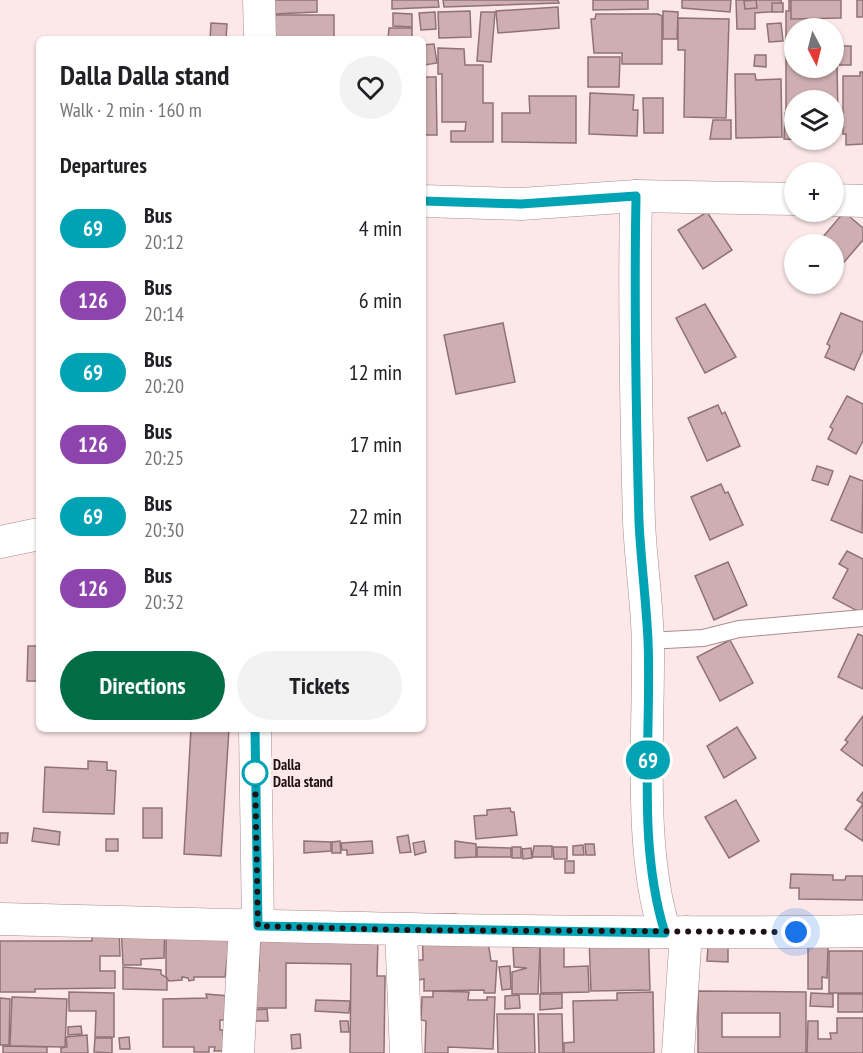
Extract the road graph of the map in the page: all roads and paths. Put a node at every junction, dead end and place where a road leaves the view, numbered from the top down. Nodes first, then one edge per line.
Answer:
1 (259, 0) edge
2 (260, 36) edge
3 (636, 196) junction
4 (784, 199) edge
5 (844, 200) edge
6 (426, 201) edge
7 (863, 201) edge
8 (36, 535) edge
9 (0, 542) edge
10 (863, 618) edge
11 (648, 641) junction
12 (255, 732) edge
13 (0, 920) edge
14 (251, 926) junction
15 (401, 930) junction
16 (863, 931) edge
17 (675, 932) junction
18 (238, 1053) edge
19 (405, 1053) edge
20 (678, 1053) edge

1 - 2 street
3 - 4 street
3 - 6 street
3 - 11 street
5 - 7 street
8 - 9 street
10 - 11 lane
11 - 17 street
12 - 14 street
13 - 14 street
14 - 15 street
14 - 18 street
15 - 17 street
15 - 19 street
16 - 17 street
17 - 20 street

